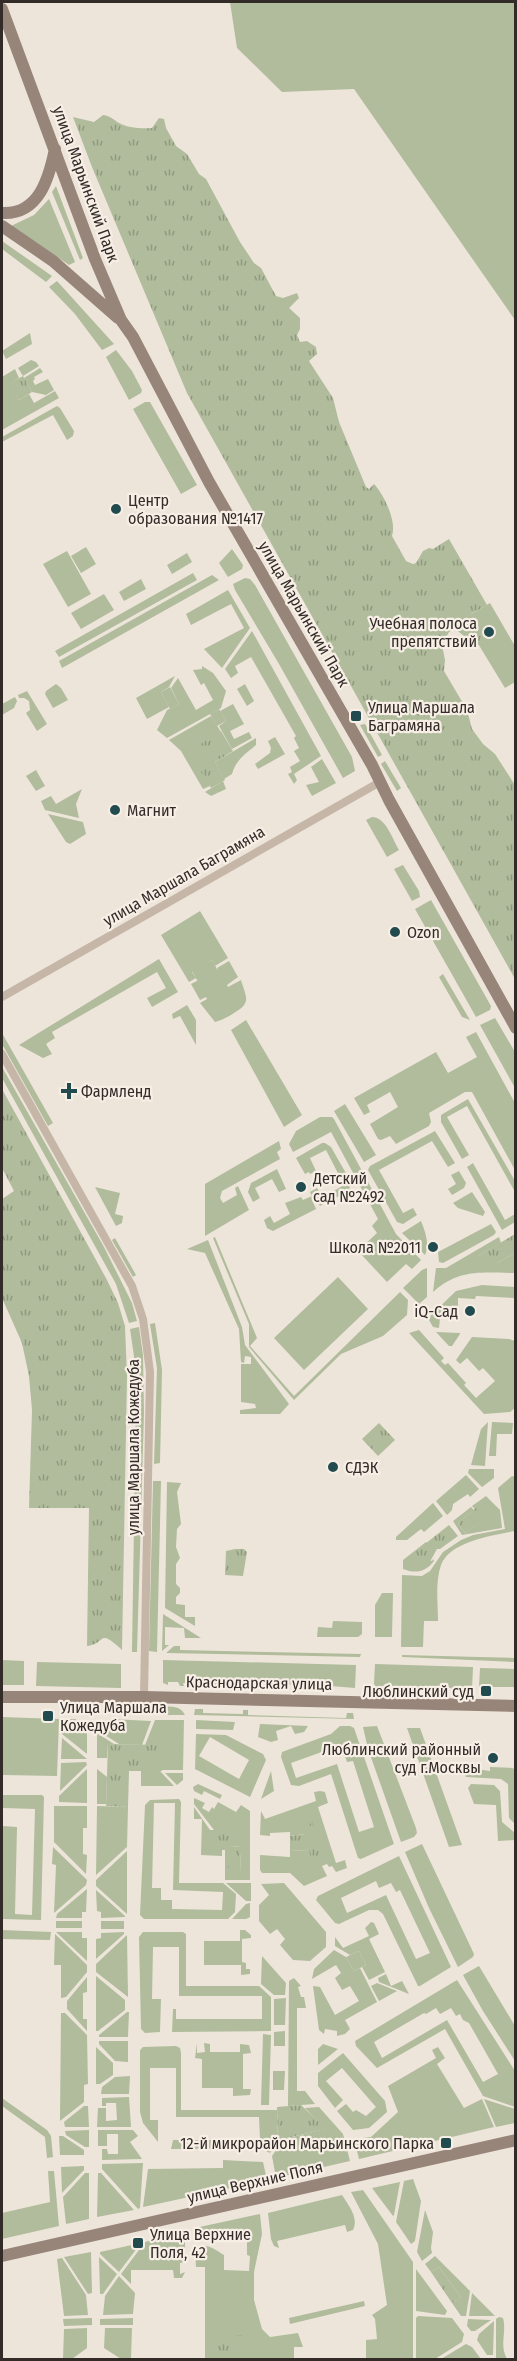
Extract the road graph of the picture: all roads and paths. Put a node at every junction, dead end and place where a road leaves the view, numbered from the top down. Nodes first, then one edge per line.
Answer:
1 (2, 9) edge
2 (55, 148) junction
3 (2, 213) edge
4 (2, 226) edge
5 (121, 320) junction
6 (380, 782) junction
7 (2, 997) edge
8 (516, 1028) edge
9 (2, 1054) edge
10 (2, 1697) edge
11 (144, 1697) junction
12 (516, 1706) edge
13 (516, 2140) edge
14 (2, 2256) edge

1 - 2 street, улица Марьинский Парк
2 - 3 street
2 - 5 street, улица Марьинский Парк
4 - 5 street
5 - 6 street, улица Марьинский Парк
6 - 7 street, улица Маршала Баграмяна
6 - 8 street, улица Марьинский Парк
9 - 11 street, улица Маршала Кожедуба
10 - 11 street, Краснодарская улица
11 - 12 street, Краснодарская улица
13 - 14 street, улица Верхние Поля

